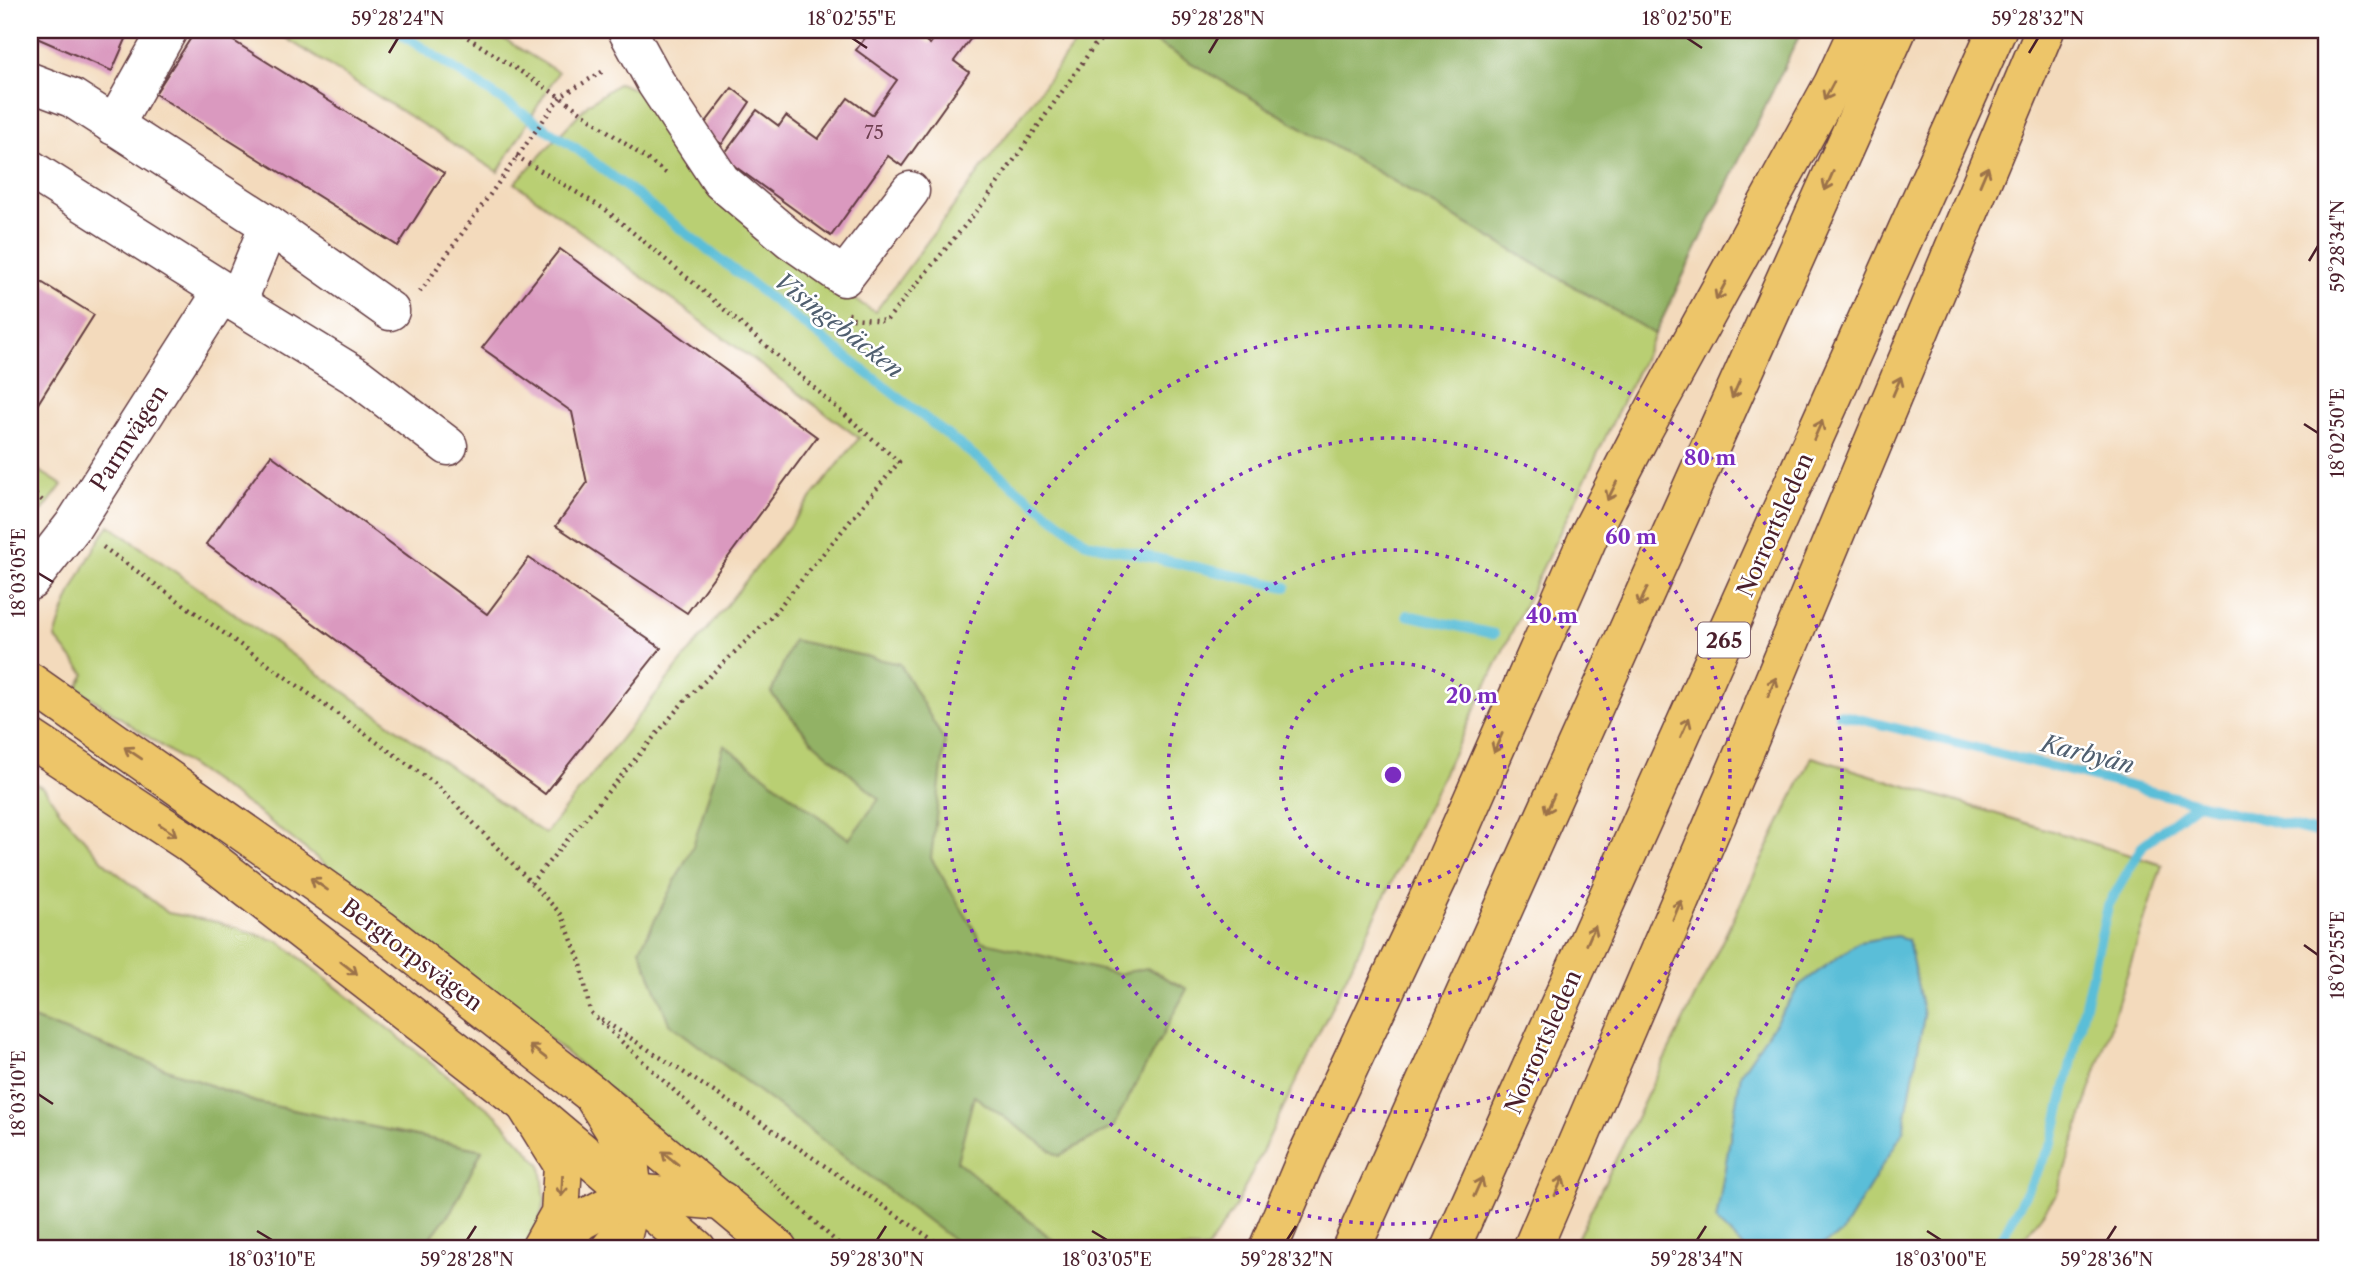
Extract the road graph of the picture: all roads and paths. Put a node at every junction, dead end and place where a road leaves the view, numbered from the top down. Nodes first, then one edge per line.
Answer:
1 (168, 30) edge
2 (456, 30) edge
3 (627, 30) edge
4 (1858, 30) edge
5 (1897, 30) edge
6 (1997, 30) edge
7 (2045, 30) edge
8 (30, 82) edge
9 (656, 83) junction
10 (560, 97) junction
11 (114, 125) junction
12 (516, 156) junction
13 (30, 169) edge
14 (910, 191) dead end
15 (269, 225) junction
16 (230, 297) junction
17 (402, 306) joint
18 (448, 446) dead end
19 (30, 490) edge
20 (73, 526) junction
21 (30, 581) edge
22 (30, 682) edge
23 (30, 738) edge
24 (531, 883) junction
25 (590, 1012) junction
26 (592, 1094) junction
27 (525, 1104) junction
28 (633, 1193) junction
29 (722, 1201) junction
30 (540, 1249) edge
31 (554, 1249) edge
32 (610, 1249) edge
33 (697, 1249) edge
34 (778, 1249) edge
35 (844, 1249) edge
36 (946, 1249) edge
37 (1268, 1249) edge
38 (1351, 1249) edge
39 (1450, 1249) edge
40 (1532, 1249) edge

1 - 11 street
2 - 10 path
3 - 9 street
4 -> 37 main road
5 -> 38 main road
39 -> 6 main road, Norrortsleden / 265
40 -> 7 main road
8 - 11 street
9 - 10 path
9 - 14 street
10 - 12 path
11 - 15 street
12 - 17 path
12 - 24 path
13 - 16 street
15 - 16 street, Parmvägen
15 - 17 street
16 - 18 street
16 - 20 street, Parmvägen
19 - 20 path
20 - 21 street, Parmvägen
20 - 24 path
26 -> 22 main road, Bergtorpsvägen
23 -> 27 main road, Bergtorpsvägen
24 - 25 path
25 - 35 path
25 - 36 path
26 - 28 main road
29 -> 26 main road, Bergtorpsvägen
27 - 28 main road, Bergtorpsvägen
27 -> 30 main road
28 - 29 main road
28 - 31 main road
28 - 32 main road
28 - 33 main road, Bergtorpsvägen
29 - 34 main road, Bergtorpsvägen

